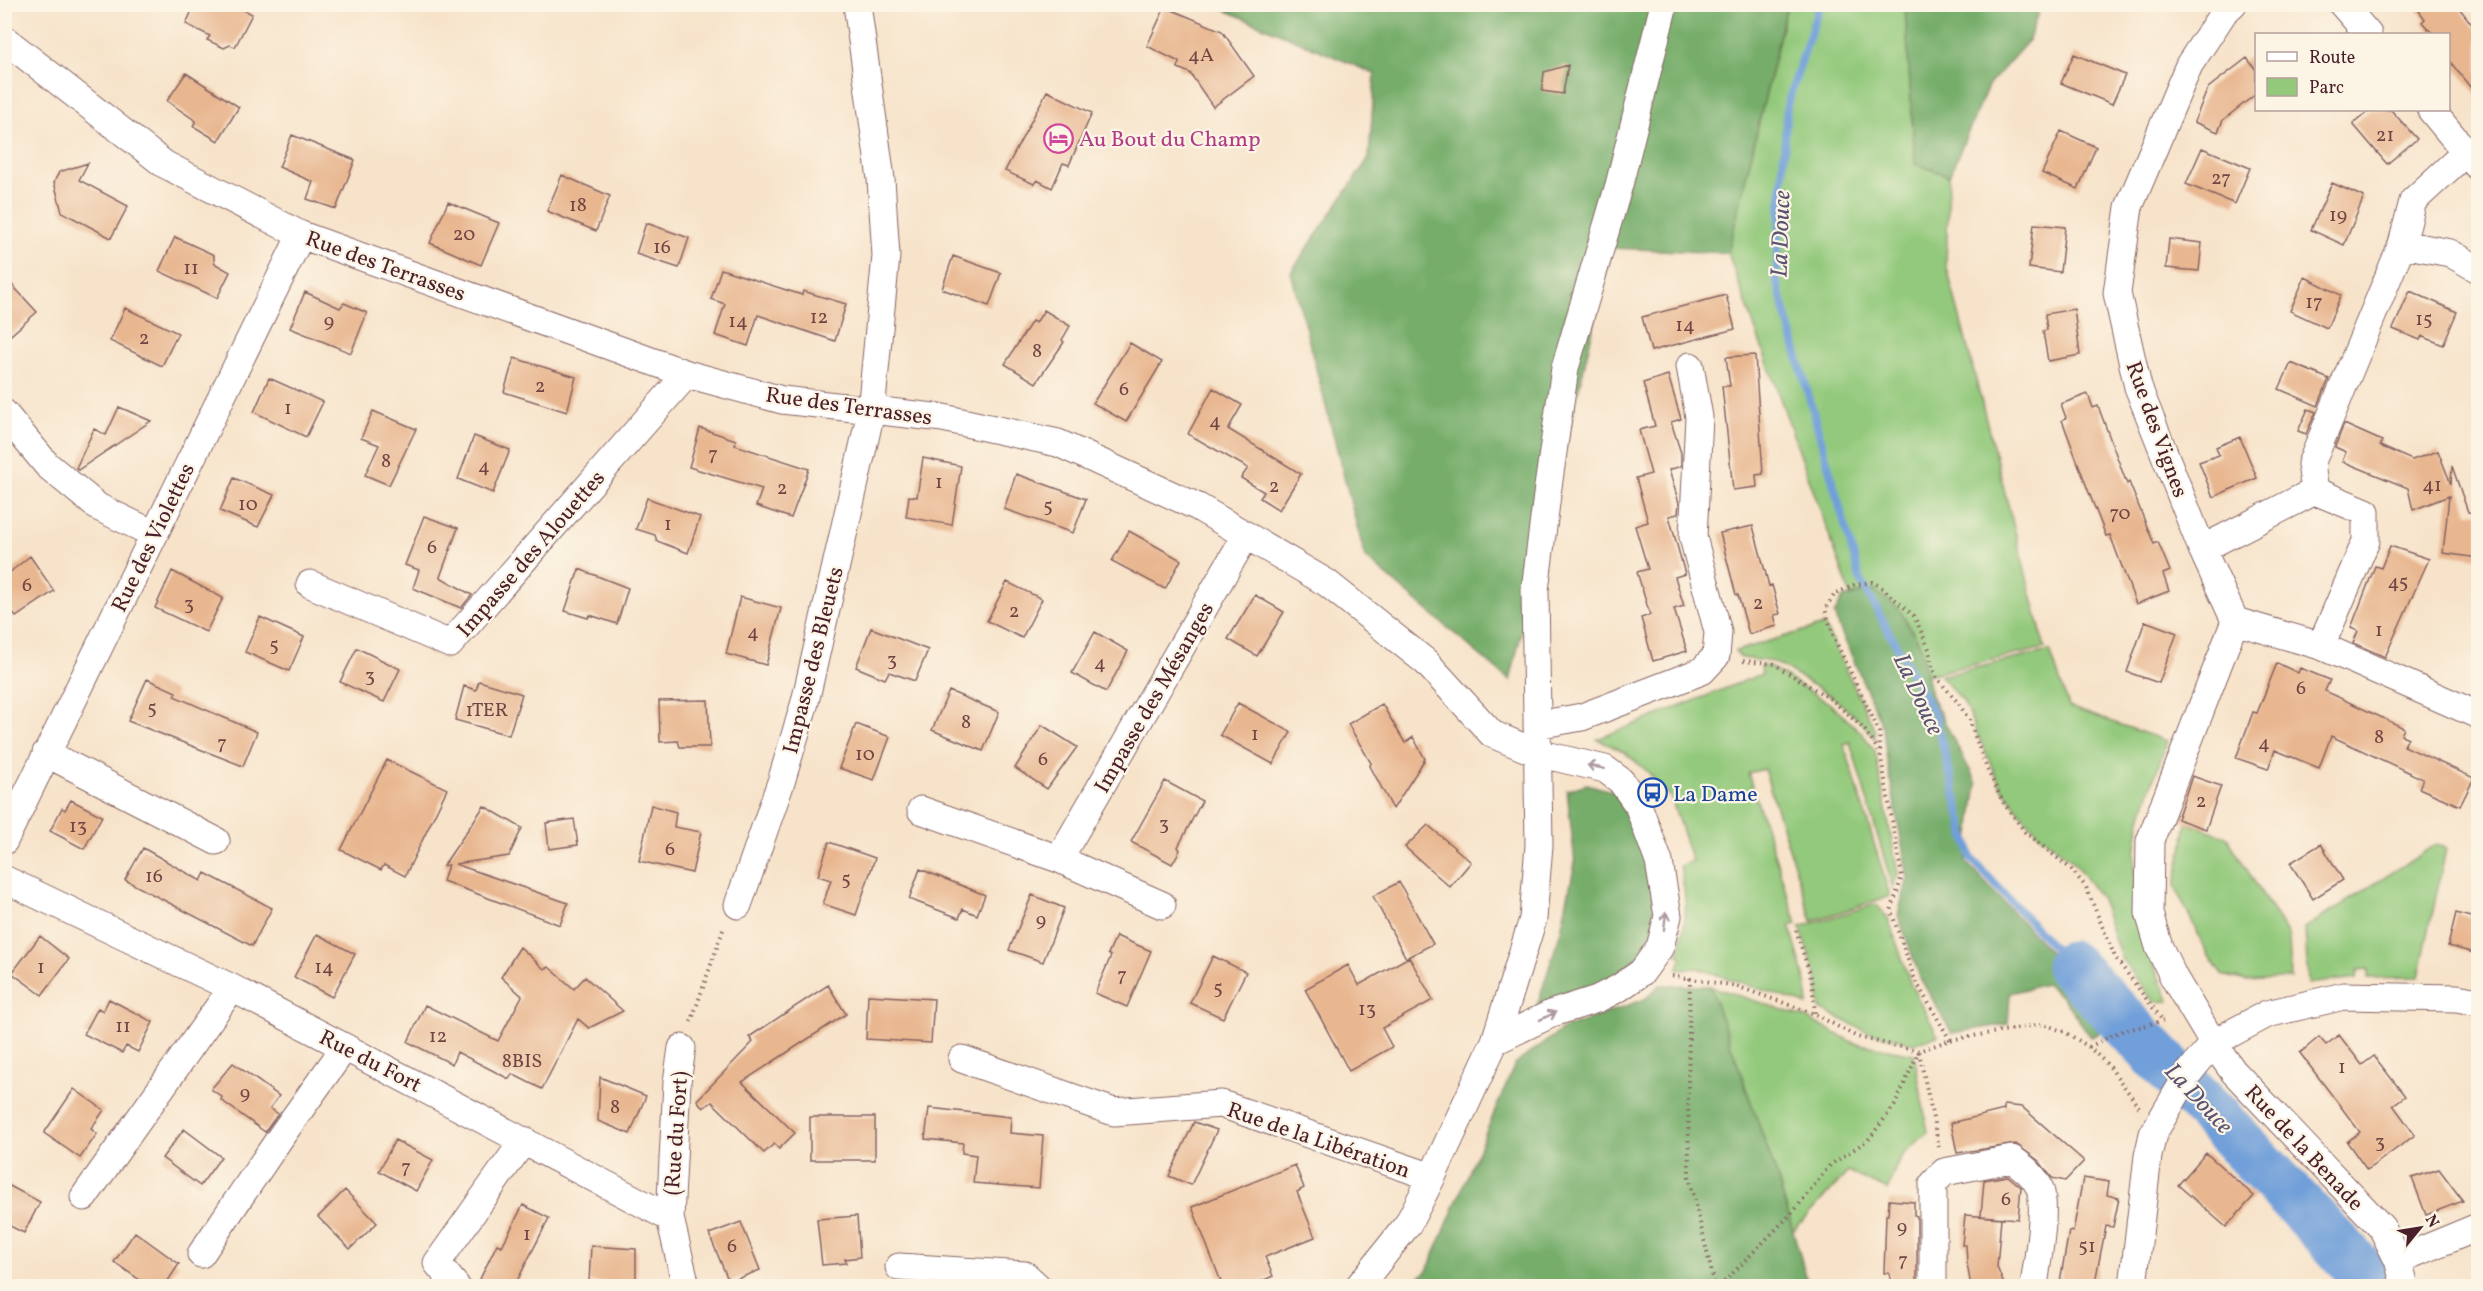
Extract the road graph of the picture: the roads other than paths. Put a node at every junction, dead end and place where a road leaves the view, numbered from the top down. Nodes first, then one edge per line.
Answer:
1 (856, 4) edge
2 (1664, 4) edge
3 (2233, 4) edge
4 (2342, 4) edge
5 (2367, 33) edge
6 (4, 39) edge
7 (2432, 111) edge
8 (2472, 160) edge
9 (301, 235) junction
10 (2402, 244) junction
11 (2478, 269) edge
12 (1690, 366) dead end
13 (687, 374) junction
14 (871, 411) junction
15 (4, 413) edge
16 (2314, 491) junction
17 (154, 534) junction
18 (1246, 535) junction
19 (2202, 549) junction
20 (310, 584) dead end
21 (2235, 621) junction
22 (2321, 646) junction
23 (2478, 714) edge
24 (1537, 725) junction
25 (46, 753) junction
26 (1537, 753) junction
27 (921, 810) dead end
28 (4, 841) edge
29 (216, 841) dead end
30 (1059, 859) junction
31 (4, 879) edge
32 (738, 905) road end
33 (1162, 905) dead end
34 (232, 988) junction
35 (2478, 1002) edge
36 (1495, 1041) junction
37 (2213, 1043) junction
38 (345, 1047) junction
39 (682, 1048) road end
40 (962, 1059) dead end
41 (524, 1140) junction
42 (1432, 1178) junction
43 (84, 1197) dead end
44 (670, 1218) junction
45 (2478, 1227) edge
46 (201, 1254) dead end
47 (2398, 1260) junction
48 (899, 1267) dead end
49 (456, 1287) edge
50 (686, 1287) edge
51 (1037, 1287) edge
52 (1359, 1287) edge
53 (1934, 1287) edge
54 (2034, 1287) edge
55 (2133, 1287) edge
56 (2405, 1287) edge

1 - 14 street, Impasse des Bleuets
2 - 24 street, Rue de la Libération
3 - 19 street, Rue des Vignes
4 - 5 street
6 - 9 street, Rue des Terrasses
7 - 8 street
8 - 10 street
9 - 13 street, Rue des Terrasses
9 - 17 street, Rue des Violettes
10 - 11 street
10 - 16 street
12 - 24 street
13 - 14 street, Rue des Terrasses
13 - 20 street, Impasse des Alouettes
14 - 18 street, Rue des Terrasses
14 - 32 street, Impasse des Bleuets
15 - 17 street
16 - 19 street
16 - 22 street
17 - 25 street, Rue des Violettes
18 - 26 street, Rue des Terrasses
18 - 30 street, Impasse des Mésanges
19 - 21 street, Rue des Vignes
21 - 22 street
21 - 37 street
22 - 23 street
24 - 26 street, Rue de la Libération
25 - 28 street, Rue des Violettes
25 - 29 street
26 - 36 street, Rue de la Libération
36 -> 26 street, Rue des Terrasses
27 - 30 street
30 - 33 street
31 - 34 street, Rue du Fort
34 - 38 street, Rue du Fort
34 - 43 street
35 - 37 street
36 - 42 street, Rue de la Libération
37 - 47 street, Rue de la Benade
37 - 55 street
38 - 41 street, Rue du Fort
38 - 46 street
39 - 44 street, (Rue du Fort)
40 - 42 street, Rue de la Libération
41 - 44 street, Rue du Fort
41 - 49 street
42 - 52 street, Rue de la Libération
44 - 50 street
45 - 47 street
47 - 56 street, Rue de la Benade
48 - 51 street
53 - 54 street

